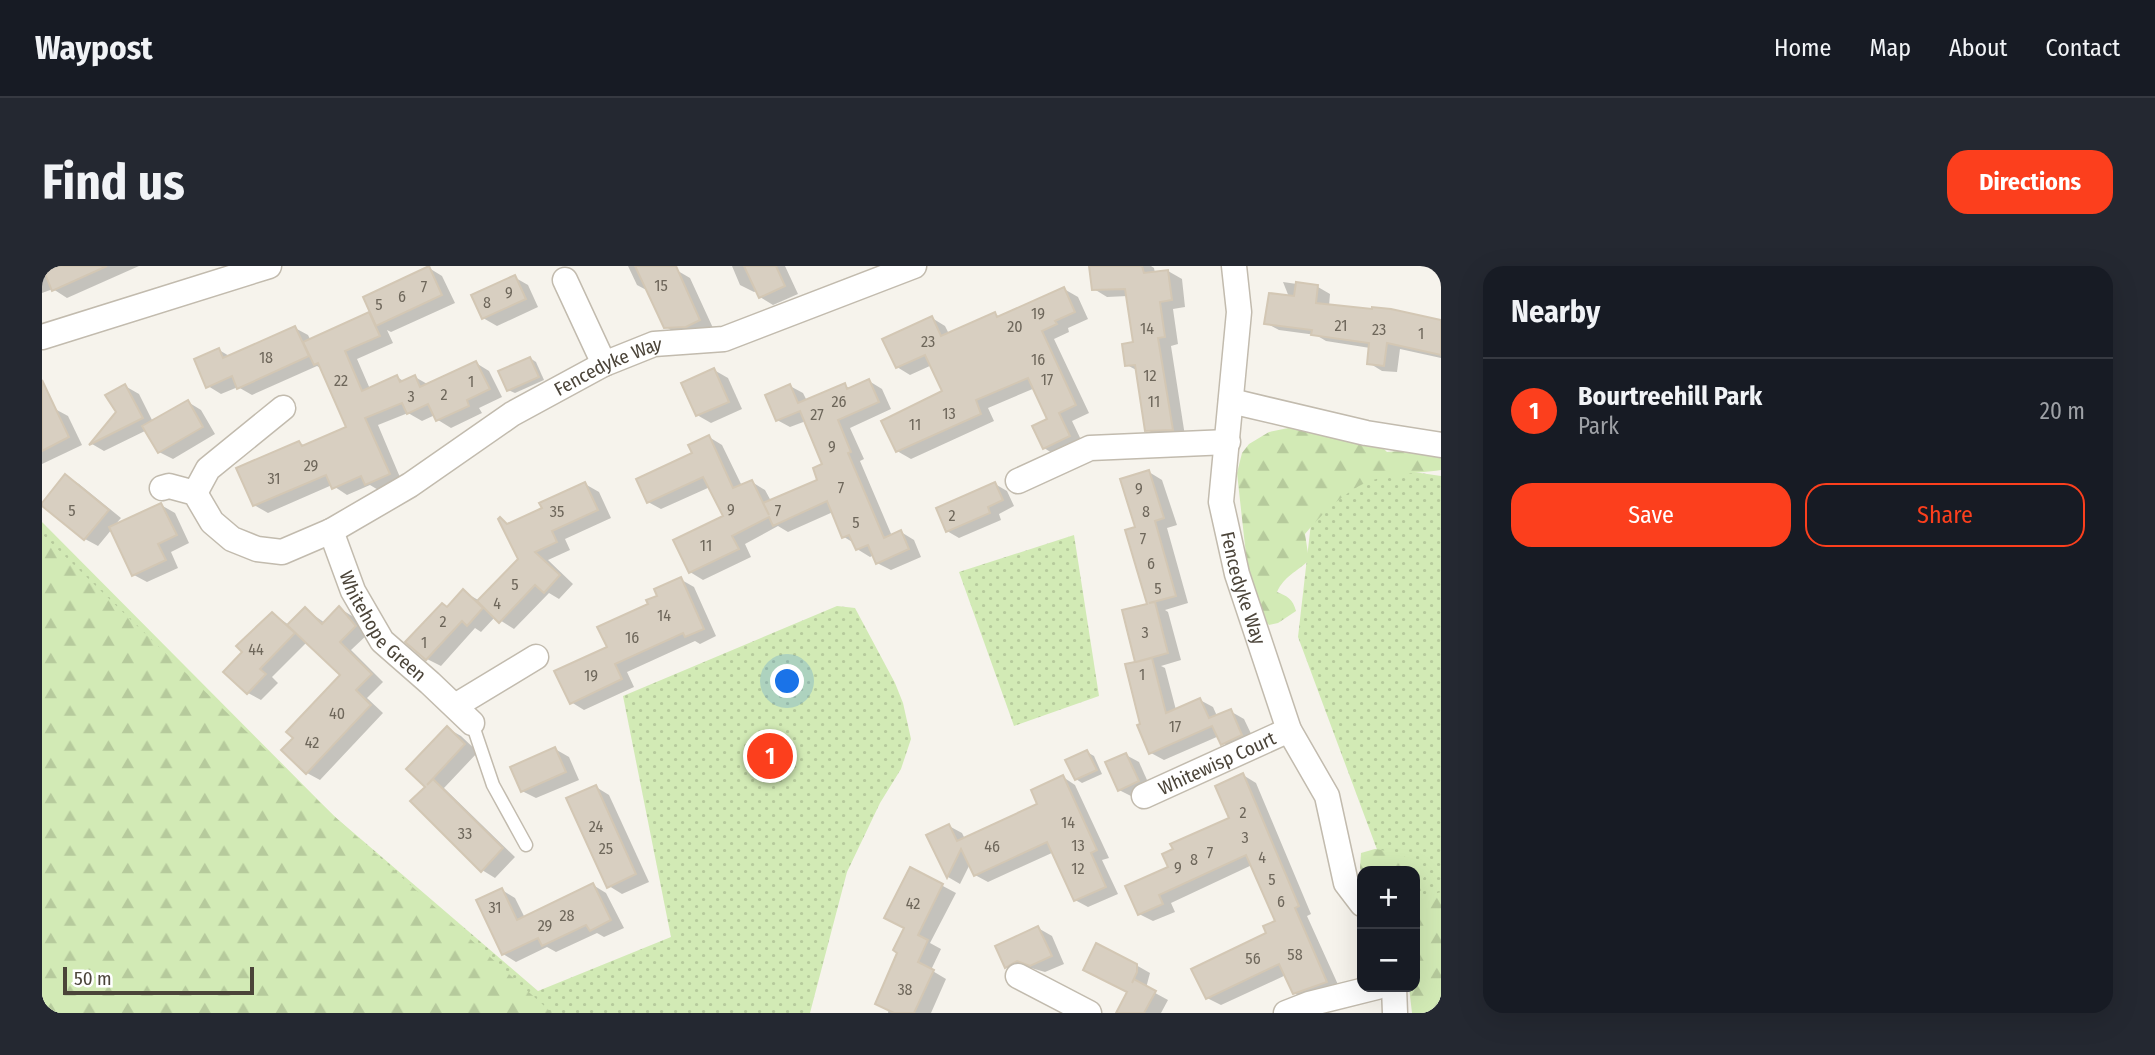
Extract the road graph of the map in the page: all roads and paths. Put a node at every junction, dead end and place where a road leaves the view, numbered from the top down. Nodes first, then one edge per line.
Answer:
1 (269, 266) edge
2 (914, 266) edge
3 (1234, 266) edge
4 (565, 281) dead end
5 (42, 337) edge
6 (604, 364) junction
7 (1231, 401) junction
8 (283, 408) dead end
9 (1228, 442) junction
10 (1441, 445) edge
11 (1018, 481) dead end
12 (162, 488) dead end
13 (195, 493) junction
14 (331, 531) junction
15 (536, 657) dead end
16 (463, 714) junction
17 (1289, 730) junction
18 (1144, 796) dead end
19 (526, 845) dead end
20 (1357, 897) edge
21 (1018, 976) dead end
22 (1357, 992) edge
23 (1394, 992) edge
24 (1089, 1013) edge
25 (1286, 1013) edge
26 (1395, 1013) edge

1 - 5 street
2 - 6 street, Fencedyke Way
3 - 7 street, Fencedyke Way
4 - 6 street
6 - 14 street, Fencedyke Way
7 - 9 street, Fencedyke Way
7 - 10 street
8 - 13 street
9 - 11 street
9 - 17 street, Fencedyke Way
12 - 13 street
13 - 14 street, Fencedyke Way
14 - 16 street, Whitehope Green
15 - 16 street
16 - 19 lane
17 - 18 street, Whitewisp Court
17 - 20 street, Fencedyke Way
21 - 24 street
22 - 25 street
23 - 26 street

